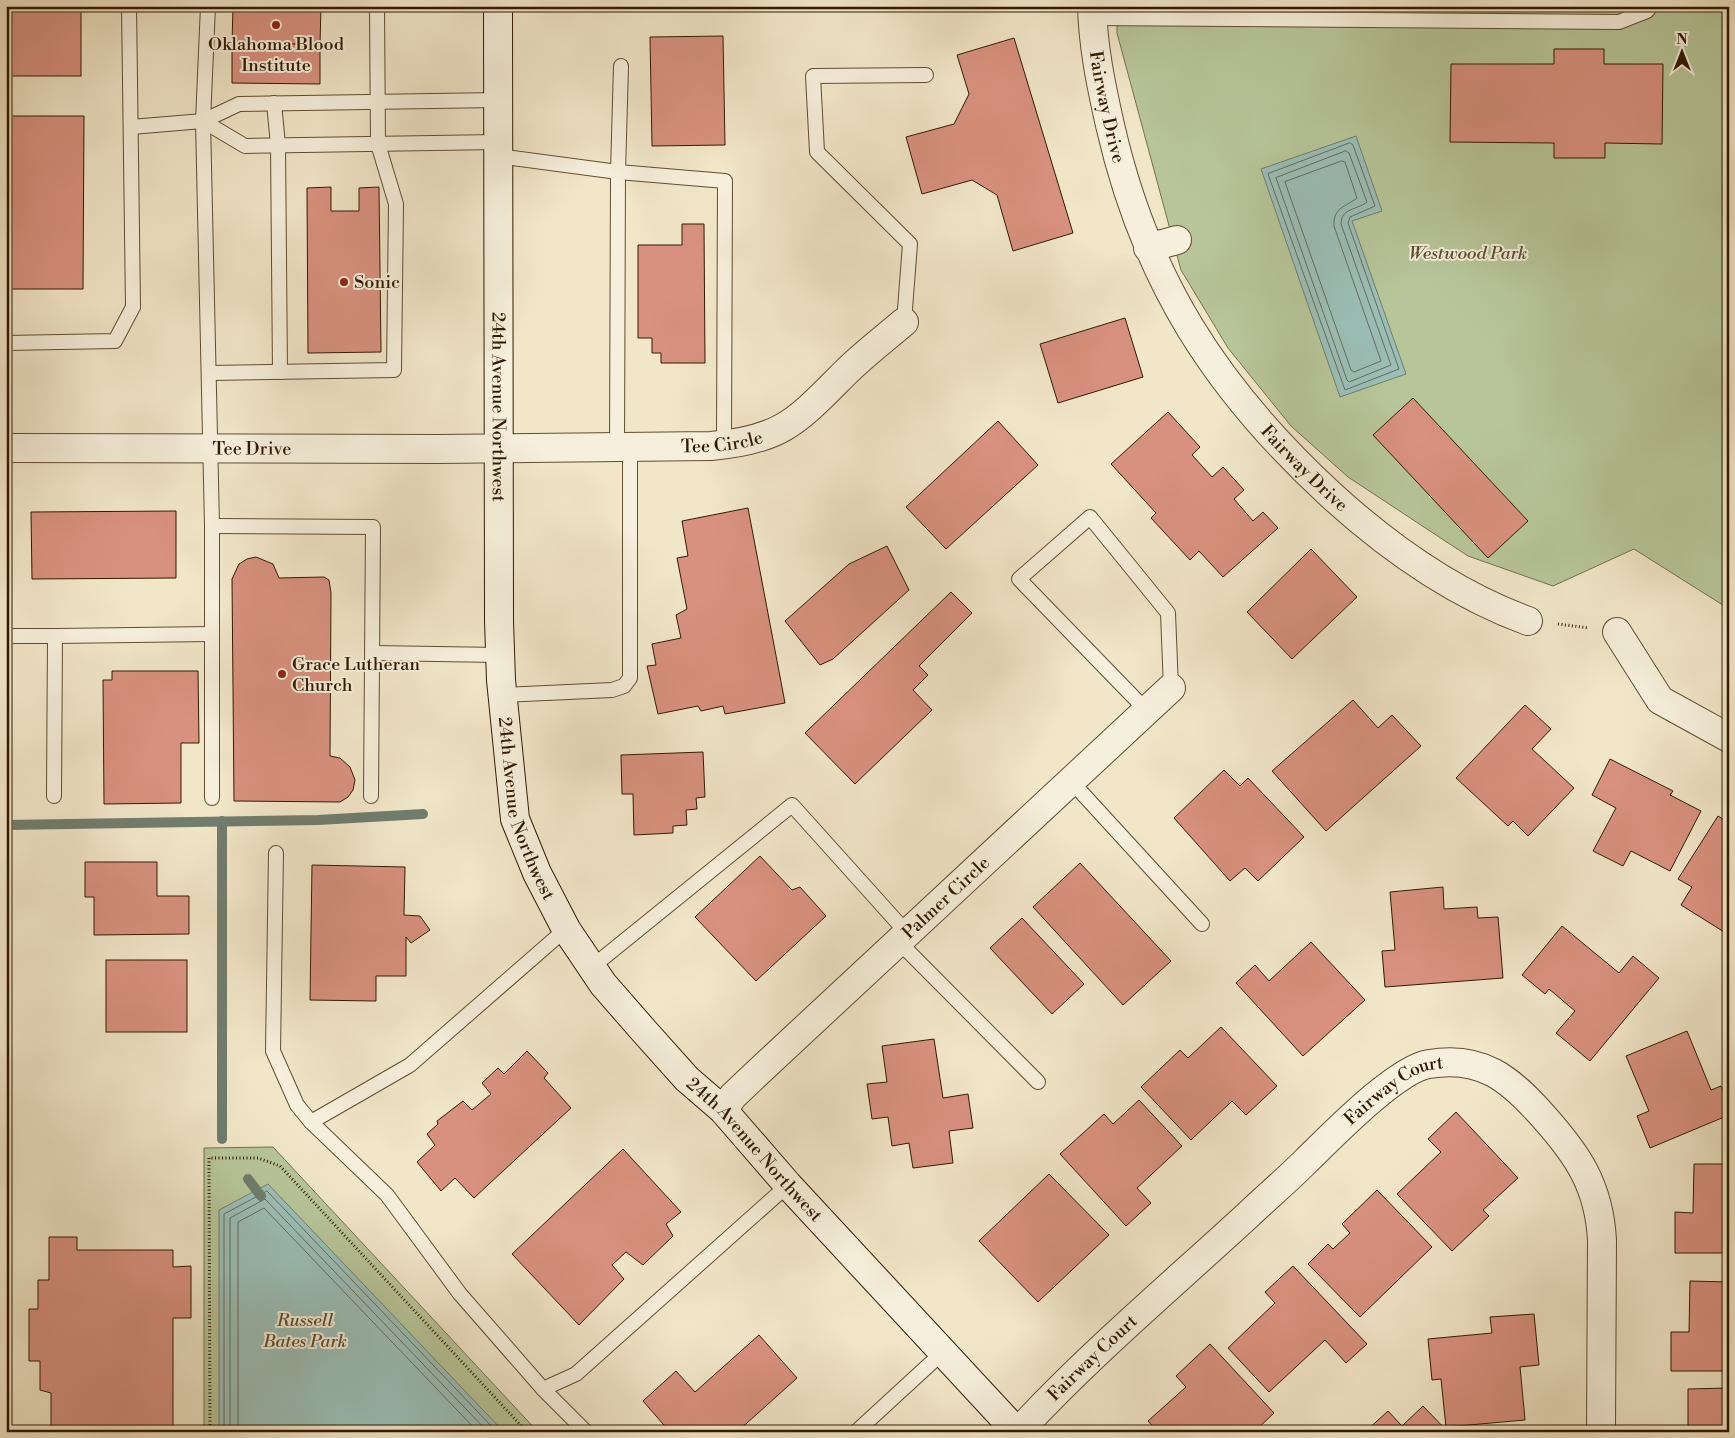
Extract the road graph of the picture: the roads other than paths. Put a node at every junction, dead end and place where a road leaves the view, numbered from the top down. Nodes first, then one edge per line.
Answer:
1 (130, 6) edge
2 (208, 6) edge
3 (377, 6) edge
4 (498, 6) edge
5 (1651, 6) edge
6 (1092, 12) edge
7 (621, 66) dead end
8 (926, 75) dead end
9 (498, 100) junction
10 (376, 101) junction
11 (274, 103) junction
12 (203, 120) junction
13 (131, 127) junction
14 (378, 144) junction
15 (278, 145) junction
16 (498, 149) junction
17 (618, 172) junction
18 (1177, 240) dead end
19 (1148, 248) junction
20 (904, 322) joint
21 (6, 343) edge
22 (280, 372) junction
23 (209, 373) junction
24 (724, 445) junction
25 (624, 447) junction
26 (6, 448) edge
27 (211, 448) junction
28 (498, 448) junction
29 (212, 526) junction
30 (1528, 621) road end
31 (1617, 632) road end
32 (212, 634) junction
33 (6, 636) edge
34 (55, 636) junction
35 (373, 653) junction
36 (500, 655) junction
37 (1171, 688) joint
38 (502, 695) junction
39 (1147, 711) junction
40 (1729, 738) edge
41 (1071, 781) junction
42 (54, 796) dead end
43 (371, 796) dead end
44 (212, 798) dead end
45 (276, 853) dead end
46 (1202, 924) dead end
47 (566, 929) junction
48 (903, 937) junction
49 (592, 967) junction
50 (1038, 1082) dead end
51 (723, 1110) junction
52 (311, 1122) junction
53 (788, 1185) junction
54 (943, 1352) junction
55 (543, 1389) junction
56 (586, 1432) edge
57 (856, 1432) edge
58 (1018, 1432) edge
59 (1601, 1432) edge

1 - 13 lane
2 - 12 lane
3 - 10 lane
4 - 9 street, 24th Avenue Northwest
5 - 6 lane
6 - 19 street, Fairway Drive
7 - 17 lane
8 - 20 lane
9 - 10 lane
9 - 16 street, 24th Avenue Northwest
10 - 11 lane
10 - 14 lane
11 - 12 lane
11 - 15 lane
12 - 13 lane
12 - 15 lane
12 - 23 lane
13 - 21 lane
14 - 15 lane
14 - 16 lane
14 - 22 lane
15 - 22 lane
16 - 17 lane
16 - 28 street, 24th Avenue Northwest
17 - 24 lane
17 - 25 lane
18 - 19 street
19 - 30 street, Fairway Drive
20 - 24 street, Tee Circle
22 - 23 lane
23 - 27 lane
24 - 25 street, Tee Circle
25 - 28 street, Tee Circle
25 - 38 lane
26 - 27 street, Tee Drive
27 - 28 street, Tee Drive
27 - 29 lane
28 - 36 street, 24th Avenue Northwest
29 - 32 lane
29 - 35 lane
31 - 40 street
32 - 34 lane
32 - 44 lane
33 - 34 lane
34 - 42 lane
35 - 36 lane
35 - 43 lane
36 - 38 street, 24th Avenue Northwest
37 - 39 street, Palmer Circle
37 - 39 lane
38 - 47 street, 24th Avenue Northwest
39 - 41 street, Palmer Circle
41 - 46 lane
41 - 48 street, Palmer Circle
45 - 52 lane
47 - 49 street, 24th Avenue Northwest
47 - 52 lane
48 - 49 lane
48 - 50 lane
48 - 51 street, Palmer Circle
49 - 51 street, 24th Avenue Northwest
51 - 53 street, 24th Avenue Northwest
52 - 55 lane
53 - 54 street, 24th Avenue Northwest
53 - 55 lane
54 - 57 lane
54 - 58 street, 24th Avenue Northwest
55 - 56 lane
58 - 59 street, Fairway Court

